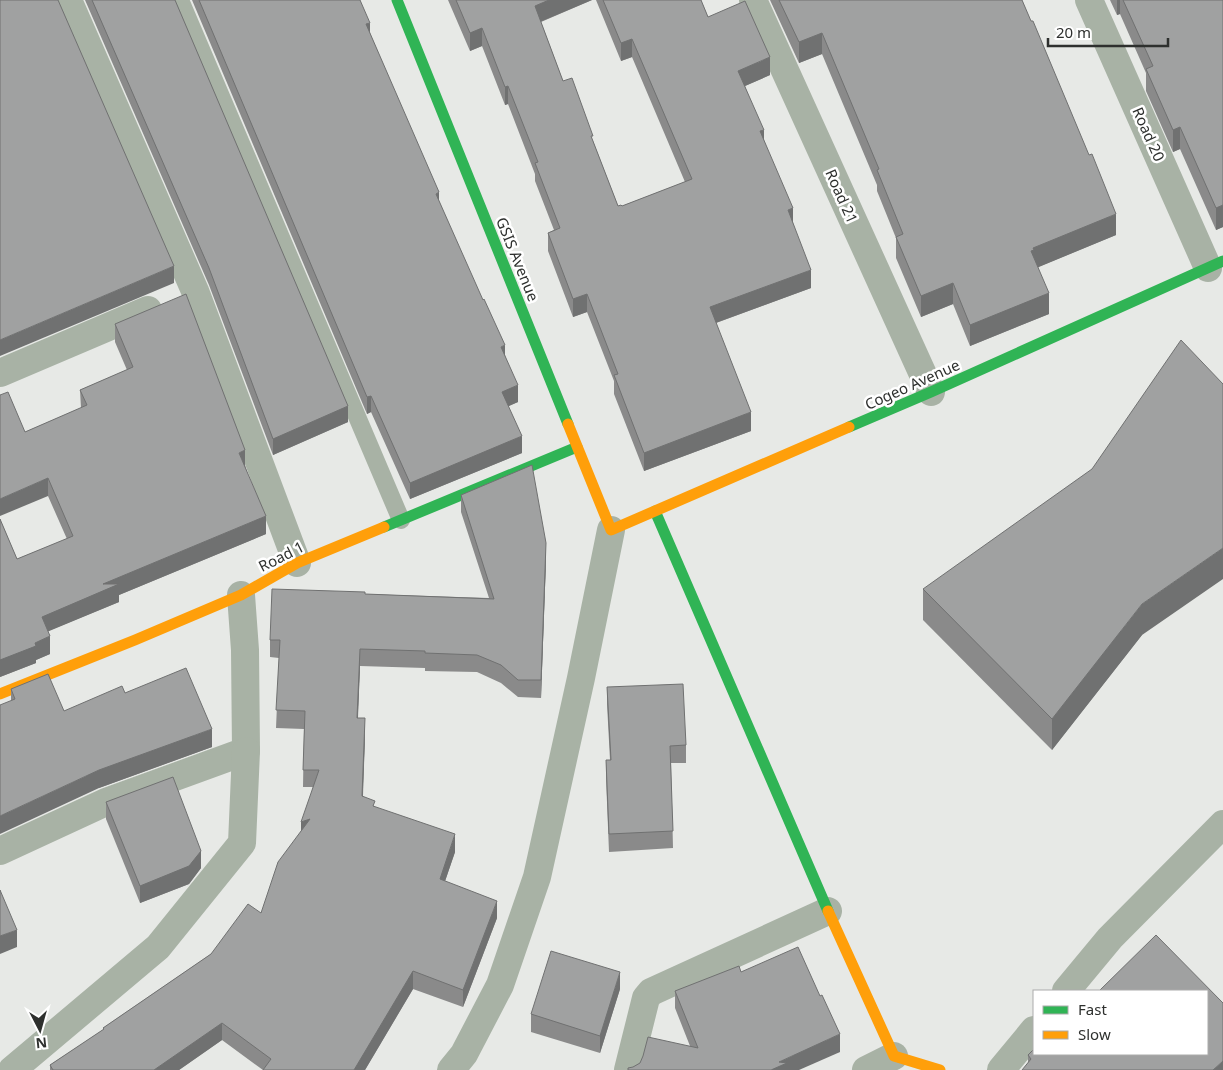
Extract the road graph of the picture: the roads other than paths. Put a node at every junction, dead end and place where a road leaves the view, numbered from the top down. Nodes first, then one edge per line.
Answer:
1 (68, 0) edge
2 (180, 0) edge
3 (397, 0) edge
4 (753, 0) edge
5 (1089, 0) edge
6 (1216, 265) edge
7 (180, 297) junction
8 (0, 373) edge
9 (931, 392) junction
10 (577, 447) junction
11 (655, 512) junction
12 (401, 520) junction
13 (611, 530) junction
14 (298, 563) junction
15 (241, 595) junction
16 (0, 694) edge
17 (246, 752) junction
18 (1223, 824) edge
19 (0, 851) edge
20 (828, 911) junction
21 (1067, 990) edge
22 (1033, 1031) edge
23 (894, 1056) junction
24 (12, 1070) edge
25 (451, 1070) edge
26 (628, 1070) edge
27 (866, 1070) edge
28 (940, 1070) edge
29 (1001, 1070) edge

1 - 7 street
2 - 12 lane
3 - 10 street, GSIS Avenue
4 - 9 street, Road 21
5 - 6 street, Road 20
6 - 9 street, Cogeo Avenue
7 - 8 street
7 - 14 street
9 - 11 street, Cogeo Avenue
10 - 12 street, Road 1
10 - 13 street, GSIS Avenue
11 - 13 street, Cogeo Avenue
11 - 20 street
12 - 14 street, Road 1
13 - 25 street
14 - 15 street, Road 1
15 - 16 street, Road 1
15 - 17 street
17 - 19 street
17 - 24 street
18 - 21 street
20 - 23 street
20 - 26 street
22 - 29 street
23 - 27 street
23 - 28 street

